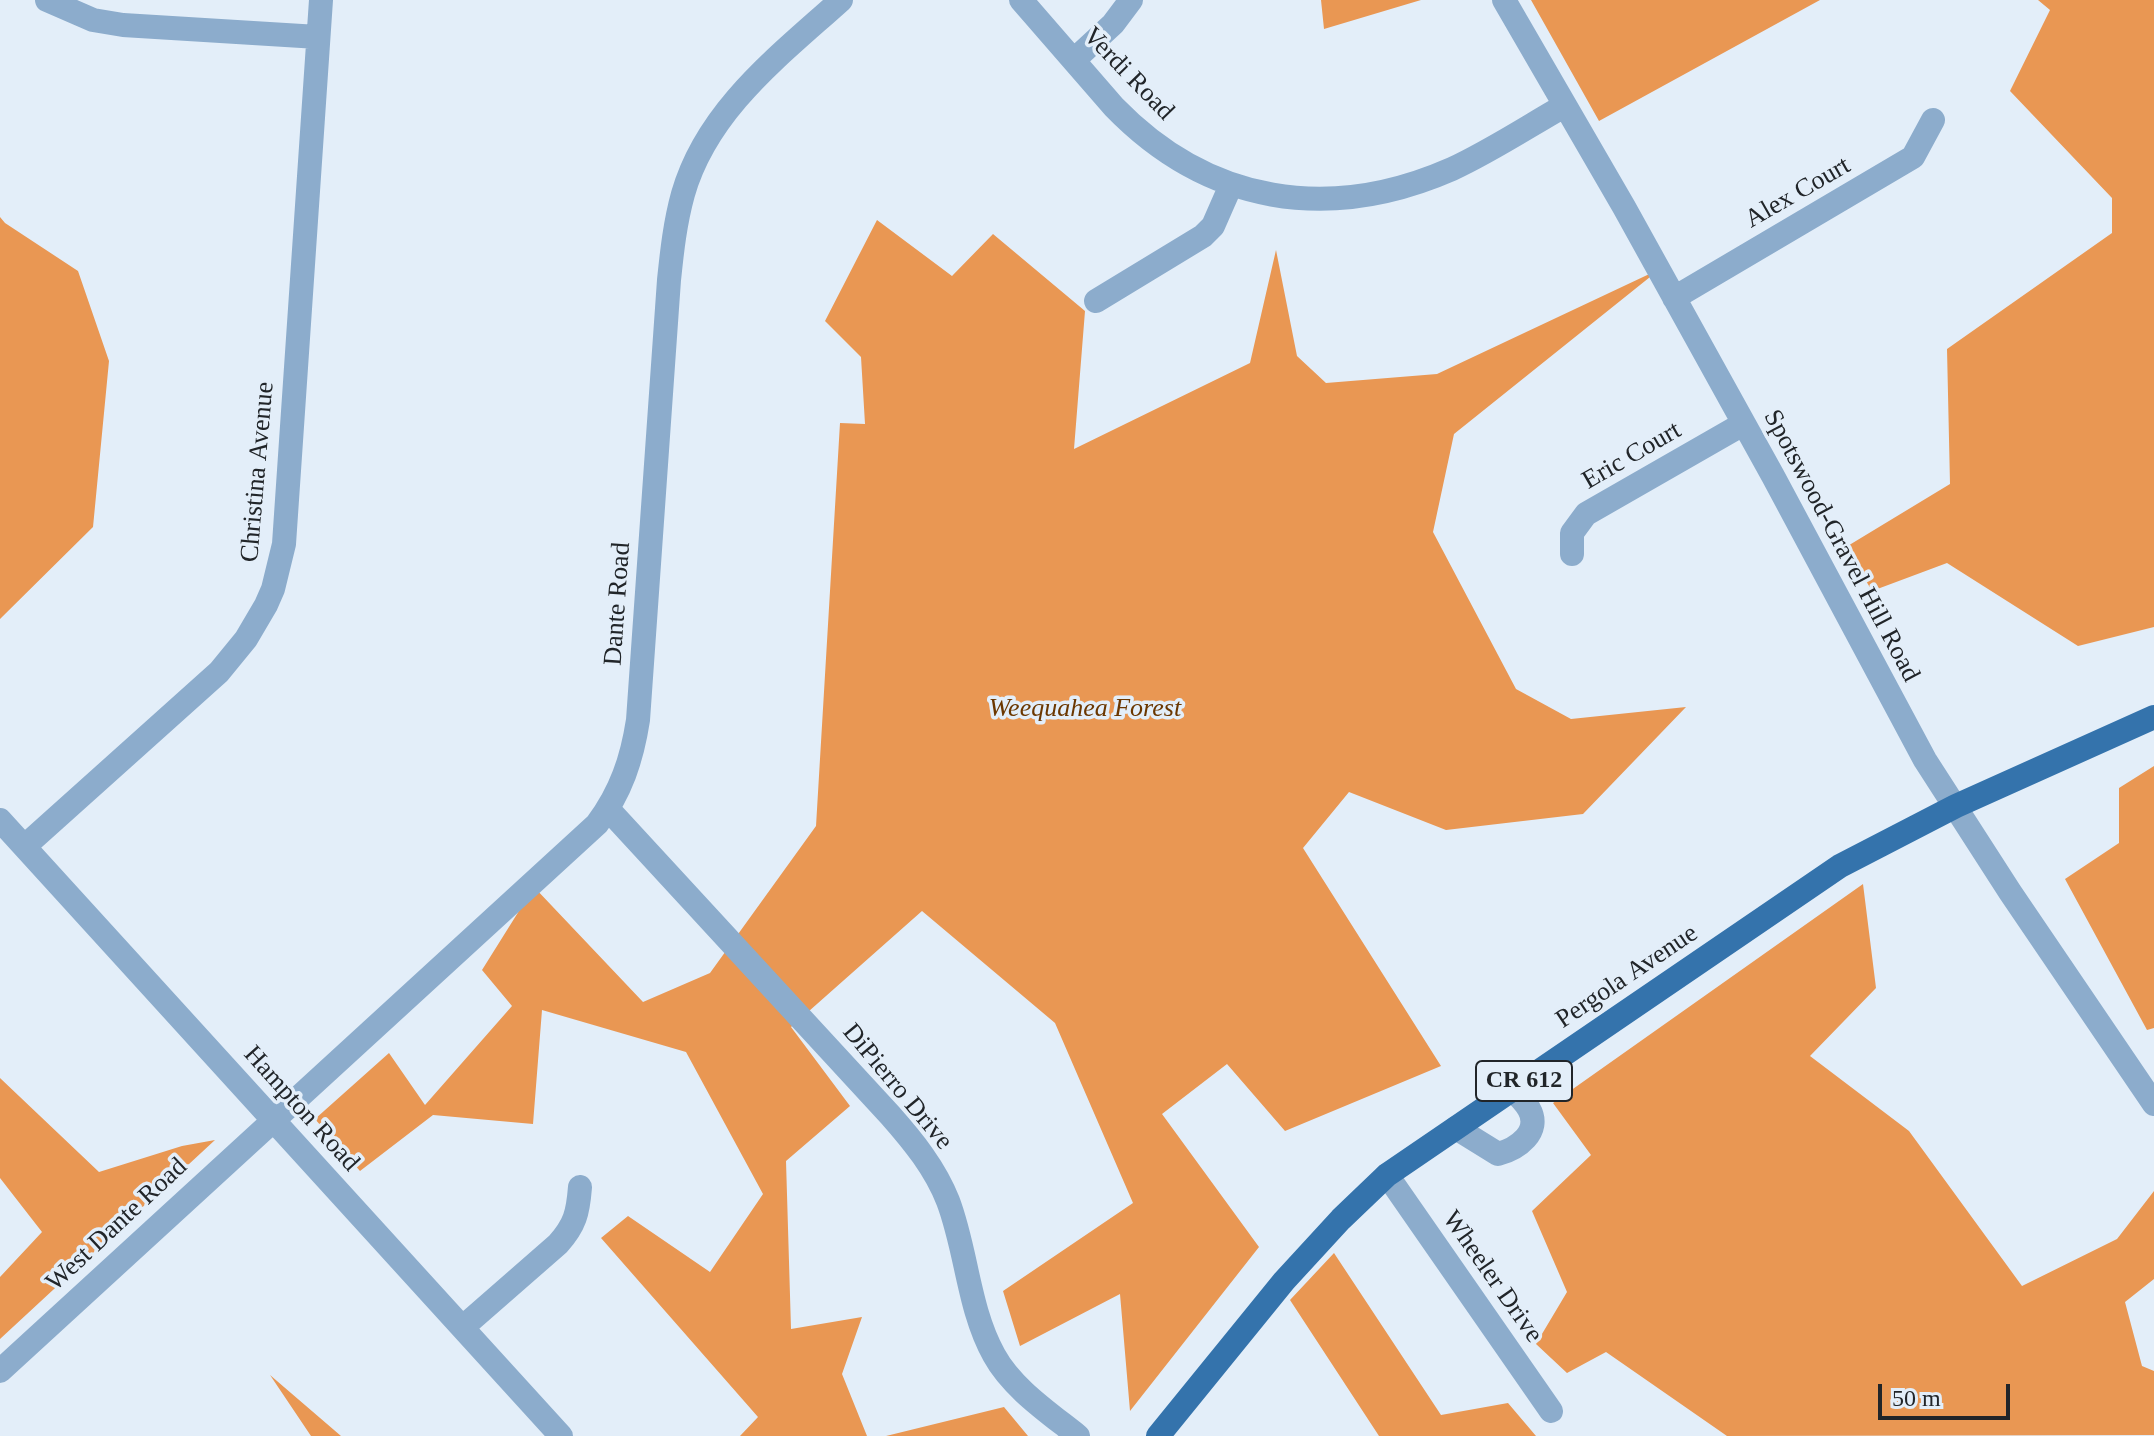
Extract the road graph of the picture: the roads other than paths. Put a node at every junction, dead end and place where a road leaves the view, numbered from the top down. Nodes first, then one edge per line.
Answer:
1 (47, 0) edge
2 (321, 0) edge
3 (841, 0) edge
4 (1021, 0) edge
5 (1131, 0) edge
6 (1504, 0) edge
7 (318, 37) junction
8 (1074, 60) junction
9 (1564, 106) junction
10 (1933, 120) dead end
11 (1231, 185) junction
12 (1674, 298) junction
13 (1096, 301) dead end
14 (1743, 424) junction
15 (1572, 554) dead end
16 (2154, 717) edge
17 (1956, 806) junction
18 (608, 809) junction
19 (0, 820) edge
20 (25, 846) junction
21 (1512, 1089) junction
22 (2154, 1104) edge
23 (272, 1120) junction
24 (1456, 1128) junction
25 (1387, 1175) junction
26 (580, 1187) dead end
27 (463, 1327) junction
28 (0, 1371) edge
29 (1551, 1411) dead end
30 (561, 1436) edge
31 (1078, 1436) edge
32 (1158, 1436) edge

1 - 7 street
2 - 7 street, Christina Avenue
3 - 18 street, Dante Road
4 - 8 street, Verdi Road
5 - 8 street
6 - 9 street, Spotswood-Gravel Hill Road
7 - 20 street, Christina Avenue
8 - 11 street, Verdi Road
9 - 11 street, Verdi Road
9 - 12 street, Spotswood-Gravel Hill Road
10 - 12 street, Alex Court
11 - 13 street
12 - 14 street, Spotswood-Gravel Hill Road
14 - 15 street, Eric Court
14 - 17 street, Spotswood-Gravel Hill Road
16 - 17 main road, CR 612
17 - 21 main road, Pergola Avenue / CR 612
17 - 22 street, Spotswood-Gravel Hill Road
18 - 23 street, Dante Road
18 - 31 street, DiPierro Drive
19 - 20 street, Hampton Road
20 - 23 street, Hampton Road
21 - 24 main road, Pergola Avenue / CR 612
21 - 24 street
23 - 27 street, Hampton Road
23 - 28 street, West Dante Road
24 - 25 main road, Pergola Avenue / CR 612
25 - 29 street, Wheeler Drive
25 - 32 main road, Pergola Avenue / CR 612
26 - 27 street
27 - 30 street, Hampton Road

